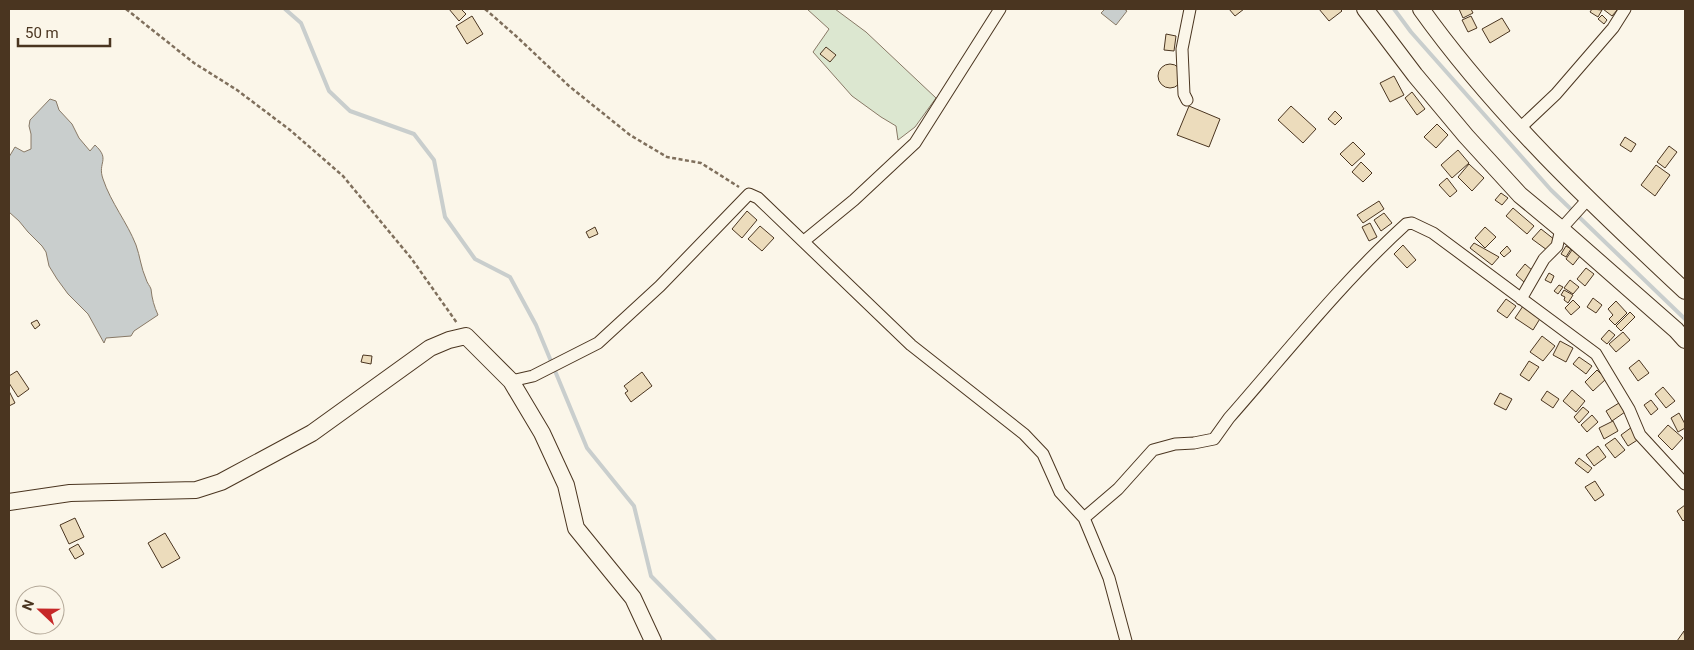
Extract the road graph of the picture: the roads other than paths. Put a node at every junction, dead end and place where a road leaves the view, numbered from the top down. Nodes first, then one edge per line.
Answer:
1 (1000, 9) edge
2 (1190, 9) edge
3 (1365, 9) edge
4 (1421, 9) edge
5 (1626, 9) edge
6 (1186, 100) dead end
7 (1520, 129) junction
8 (1589, 198) junction
9 (1561, 229) junction
10 (804, 241) junction
11 (1685, 291) edge
12 (1521, 299) junction
13 (1685, 340) edge
14 (511, 381) junction
15 (1685, 484) edge
16 (9, 502) edge
17 (1084, 518) junction
18 (653, 641) edge
19 (1126, 641) edge

1 - 10 street
2 - 6 street
3 - 9 street
4 - 7 street
5 - 7 street
7 - 8 street
8 - 9 street
8 - 11 street
9 - 12 street
9 - 13 street
10 - 14 street
10 - 17 street
12 - 15 street
12 - 17 street
14 - 16 street
14 - 18 street
17 - 19 street

